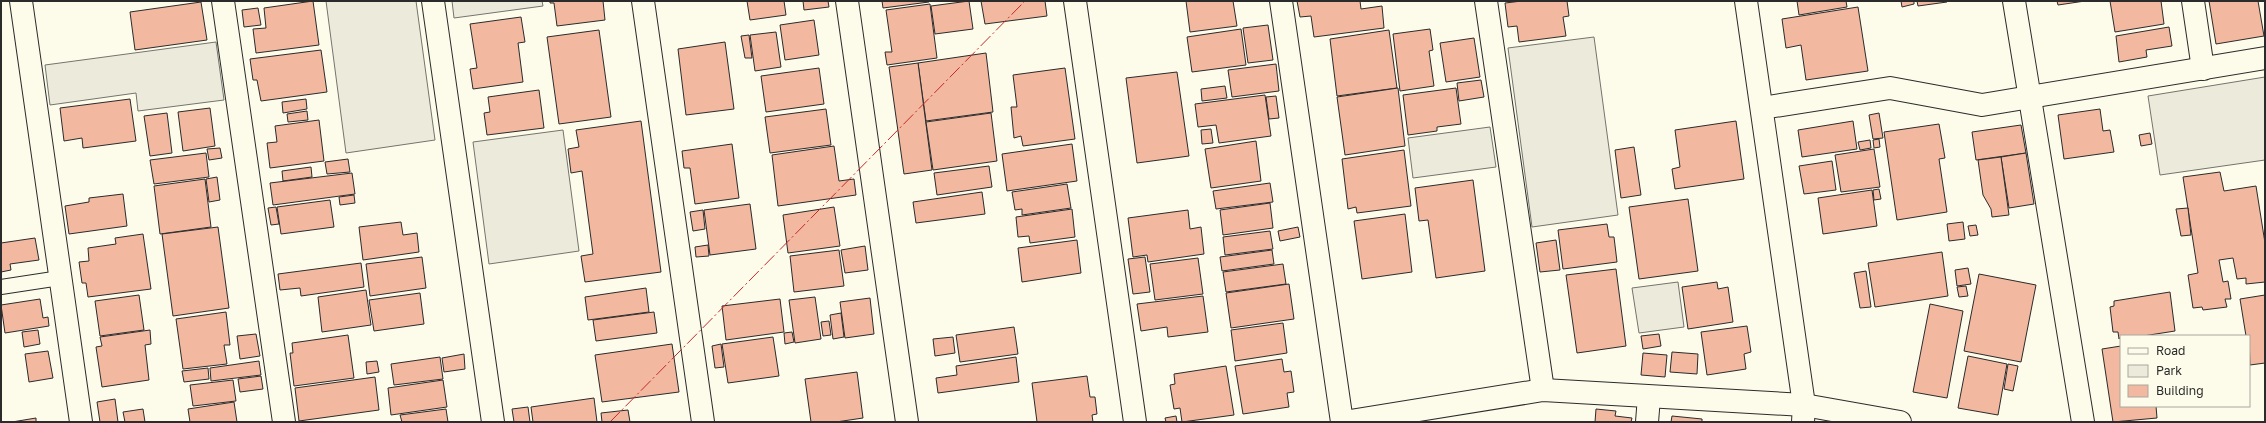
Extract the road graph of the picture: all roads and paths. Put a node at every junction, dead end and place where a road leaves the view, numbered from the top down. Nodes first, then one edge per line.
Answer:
1 (21, 1) edge
2 (223, 1) edge
3 (433, 1) edge
4 (643, 1) edge
5 (847, 1) edge
6 (1075, 1) edge
7 (1281, 1) edge
8 (1486, 1) edge
9 (1746, 1) edge
10 (2014, 1) edge
11 (2193, 1) edge
12 (2265, 58) edge
13 (2203, 69) junction
14 (2031, 98) junction
15 (1762, 108) junction
16 (60, 278) junction
17 (1, 287) edge
18 (1543, 390) junction
19 (1649, 397) junction
20 (1804, 414) edge
21 (1379, 419) edge
22 (81, 422) edge
23 (284, 422) edge
24 (493, 422) edge
25 (702, 422) edge
26 (907, 422) edge
27 (1135, 422) edge
28 (1343, 422) edge
29 (1647, 422) edge
30 (1900, 422) edge
31 (2083, 422) edge

1 - 16 street
2 - 23 street
3 - 24 street
4 - 25 street
5 - 26 street
6 - 27 street
7 - 28 street
8 - 18 street
9 - 15 street
10 - 14 street
11 - 13 street
12 - 13 street
13 - 14 street
14 - 15 street
14 - 31 street
15 - 20 street
16 - 17 lane
16 - 22 street
18 - 19 street
18 - 21 street
19 - 20 street
19 - 29 street
20 - 30 street
21 - 28 street

